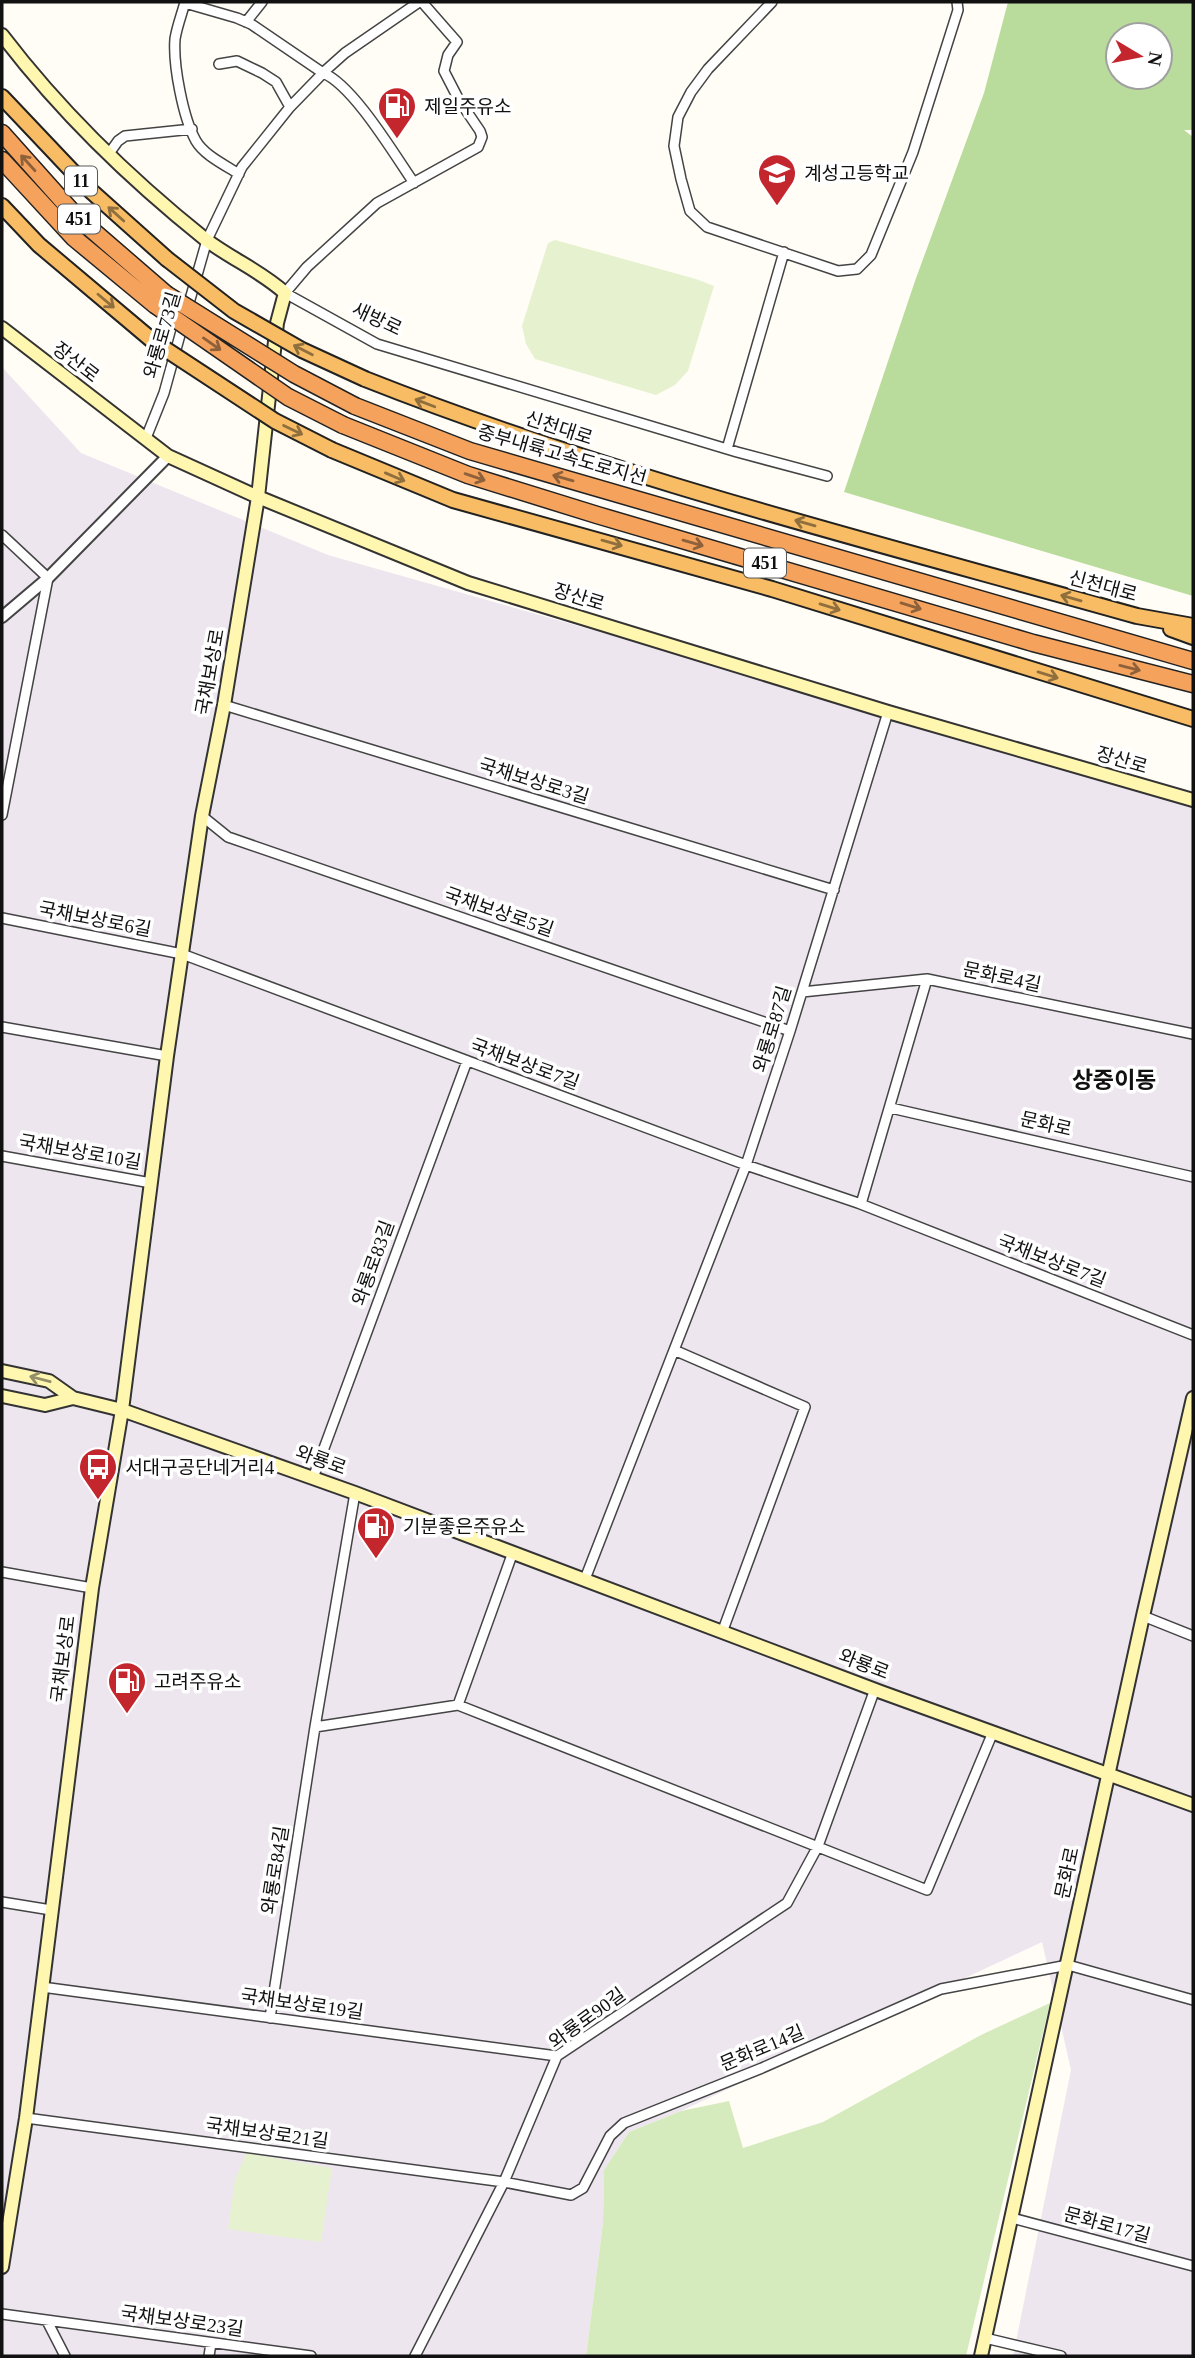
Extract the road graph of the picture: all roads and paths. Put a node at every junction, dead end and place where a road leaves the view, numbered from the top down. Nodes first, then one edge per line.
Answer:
1 (185, 2) edge
2 (262, 2) edge
3 (420, 2) edge
4 (772, 2) edge
5 (957, 2) edge
6 (246, 22) junction
7 (2, 35) edge
8 (219, 64) dead end
9 (323, 73) junction
10 (2, 97) edge
11 (290, 107) junction
12 (192, 129) junction
13 (2, 132) edge
14 (108, 155) junction
15 (2, 160) edge
16 (239, 174) junction
17 (414, 183) junction
18 (2, 206) edge
19 (207, 240) junction
20 (784, 252) junction
21 (285, 293) junction
22 (161, 300) junction
23 (2, 328) edge
24 (146, 438) junction
25 (727, 449) junction
26 (168, 456) junction
27 (828, 477) dead end
28 (258, 497) junction
29 (2, 535) edge
30 (48, 578) junction
31 (1137, 616) junction
32 (2, 617) edge
33 (1193, 626) edge
34 (1193, 637) edge
35 (1193, 661) edge
36 (1193, 684) edge
37 (224, 705) junction
38 (888, 712) junction
39 (1193, 719) edge
40 (1193, 800) edge
41 (2, 815) edge
42 (202, 816) junction
43 (834, 890) junction
44 (2, 918) edge
45 (182, 954) junction
46 (927, 979) junction
47 (802, 992) junction
48 (2, 1027) edge
49 (790, 1031) junction
50 (1193, 1034) edge
51 (167, 1056) junction
52 (467, 1061) junction
53 (891, 1108) junction
54 (2, 1156) edge
55 (746, 1165) junction
56 (1193, 1177) edge
57 (151, 1183) junction
58 (858, 1203) junction
59 (1193, 1335) edge
60 (674, 1350) junction
61 (2, 1371) edge
62 (2, 1396) edge
63 (73, 1398) junction
64 (1193, 1398) edge
65 (122, 1410) junction
66 (313, 1478) junction
67 (355, 1493) junction
68 (513, 1552) junction
69 (2, 1572) edge
70 (586, 1579) junction
71 (92, 1588) junction
72 (1143, 1616) junction
73 (723, 1630) junction
74 (1193, 1636) edge
75 (875, 1689) junction
76 (458, 1705) junction
77 (315, 1727) junction
78 (993, 1732) junction
79 (1108, 1773) junction
80 (1193, 1805) edge
81 (818, 1846) junction
82 (2, 1902) edge
83 (51, 1910) junction
84 (1068, 1965) junction
85 (42, 1987) junction
86 (1193, 2000) edge
87 (270, 2018) junction
88 (557, 2056) junction
89 (26, 2118) junction
90 (503, 2182) junction
91 (1012, 2218) junction
92 (2, 2259) edge
93 (1193, 2266) edge
94 (2, 2314) edge
95 (47, 2320) junction
96 (985, 2338) junction
97 (211, 2343) junction
98 (65, 2356) edge
99 (209, 2356) edge
100 (311, 2356) edge
101 (415, 2356) edge
102 (981, 2356) edge
103 (1062, 2356) edge

1 - 6 street
1 - 12 street
2 - 6 street
3 - 9 street, 와룡로73길
3 - 17 street
4 - 20 street
5 - 20 street
6 - 9 street
7 - 14 main road, 새방로
8 - 11 street
9 - 11 street, 와룡로73길
9 - 17 street
31 -> 10 highway, 신천대로 / 11, bridge
11 - 16 street, 와룡로73길
12 - 14 street
12 - 16 street
22 -> 13 highway, 중부내륙고속도로지선 / 451
14 - 19 main road, 새방로
15 - 22 highway, 중부내륙고속도로지선 / 451
16 - 19 street, 와룡로73길
17 - 21 street
18 -> 39 highway, bridge
19 - 21 main road, 새방로
19 - 24 street, 와룡로73길
20 - 25 street
21 - 25 street, 새방로
21 - 28 main road, 국채보상로
35 -> 22 highway, 중부내륙고속도로지선 / 451, bridge
22 -> 36 highway, 중부내륙고속도로지선 / 451, bridge
23 - 24 main road, 장산로
24 - 26 main road, 장산로
25 - 27 street, 새방로
26 - 28 main road, 장산로
26 - 30 street
28 - 37 main road, 국채보상로
28 - 38 main road, 장산로
29 - 30 street
30 - 32 street
30 - 41 street
31 - 33 highway, 신천대로
31 - 34 highway
37 - 42 main road, 국채보상로
37 - 43 street, 국채보상로3길
38 - 40 main road, 장산로
38 - 43 street, 와룡로87길
42 - 45 main road, 국채보상로
42 - 49 street, 국채보상로5길
43 - 47 street, 와룡로87길
44 - 45 street, 국채보상로6길
45 - 51 main road, 국채보상로
45 - 52 street, 국채보상로7길
46 - 47 street, 문화로4길
46 - 50 street, 문화로4길
46 - 53 street
47 - 49 street, 와룡로87길
48 - 51 street
49 - 55 street, 와룡로87길
51 - 57 main road, 국채보상로
52 - 55 street, 국채보상로7길
52 - 66 street, 와룡로83길
53 - 56 street, 문화로
53 - 58 street
54 - 57 street, 국채보상로10길
55 - 58 street, 국채보상로7길
55 - 60 street, 와룡로87길
57 - 65 main road, 국채보상로
58 - 59 street, 국채보상로7길
60 - 70 street, 와룡로87길
60 - 73 street
63 -> 61 main road, 와룡로
62 - 63 main road, 와룡로
63 - 65 main road, 와룡로
64 - 72 main road, 문화로
65 - 66 main road, 와룡로
65 - 71 main road, 국채보상로
66 - 67 main road, 와룡로
67 - 68 main road, 와룡로
67 - 77 street, 와룡로84길
68 - 70 main road, 와룡로
68 - 76 street
69 - 71 street
70 - 73 main road, 와룡로
71 - 83 main road, 국채보상로
72 - 74 street
72 - 79 main road, 문화로
73 - 75 main road, 와룡로
75 - 78 main road, 와룡로
75 - 81 street, 와룡로90길
76 - 77 street
76 - 81 street
77 - 87 street, 와룡로84길
78 - 79 main road, 와룡로
78 - 81 street
79 - 80 main road, 와룡로
79 - 84 main road, 문화로
81 - 88 street, 와룡로90길
82 - 83 street
83 - 85 main road, 국채보상로
84 - 86 street
84 - 90 street, 문화로14길
84 - 91 main road, 문화로
85 - 87 street, 국채보상로19길
85 - 89 main road, 국채보상로
87 - 88 street, 국채보상로19길
88 - 90 street, 와룡로90길
89 - 90 street, 국채보상로21길
89 - 92 main road, 국채보상로
90 - 101 street, 와룡로90길
91 - 93 street, 문화로17길
91 - 96 main road, 문화로
94 - 95 street, 국채보상로23길
95 - 97 street, 국채보상로23길
95 - 98 street
96 - 102 main road, 문화로
96 - 103 street
97 - 99 street
97 - 100 street, 국채보상로23길

